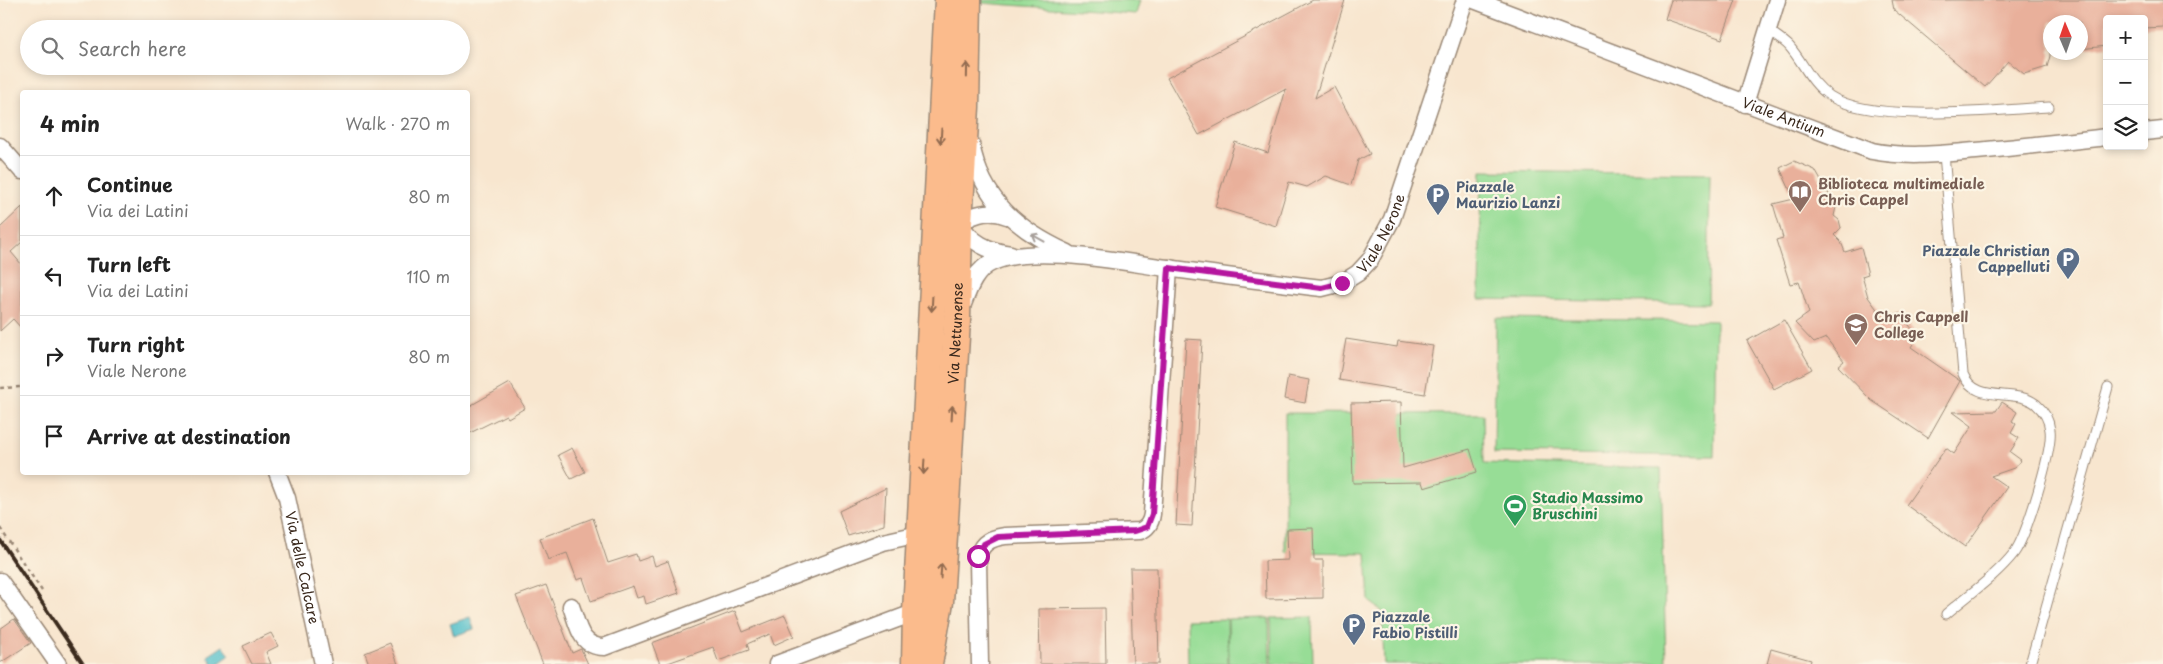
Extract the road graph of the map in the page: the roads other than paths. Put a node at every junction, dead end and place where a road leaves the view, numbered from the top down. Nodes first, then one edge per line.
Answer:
1 (948, 0) edge
2 (968, 0) edge
3 (1466, 0) edge
4 (1474, 0) edge
5 (1777, 0) edge
6 (1768, 30) junction
7 (1745, 104) junction
8 (966, 107) junction
9 (2049, 107) dead end
10 (2163, 130) edge
11 (2148, 132) edge
12 (2103, 137) edge
13 (0, 146) edge
14 (1944, 154) junction
15 (20, 169) edge
16 (938, 190) junction
17 (1007, 216) junction
18 (959, 224) junction
19 (1072, 255) junction
20 (935, 256) junction
21 (1022, 256) junction
22 (1169, 268) junction
23 (957, 320) junction
24 (2108, 387) dead end
25 (278, 475) edge
26 (932, 532) junction
27 (0, 581) edge
28 (571, 606) dead end
29 (927, 612) junction
30 (1946, 614) dead end
31 (58, 664) edge
32 (323, 664) edge
33 (777, 664) edge
34 (915, 664) edge
35 (929, 664) edge
36 (980, 664) edge
37 (2030, 664) edge

1 -> 16 main road, Via Nettunense
8 -> 2 main road, Via Nettunense
3 - 22 street, Viale Nerone
4 - 7 street, Viale Antium
5 - 6 street
6 - 7 street
6 - 9 lane
7 - 14 street, Viale Antium
8 - 17 street, Viale Nerone
8 - 18 main road, Via Nettunense
10 - 11 street
12 - 14 street, Viale Antium
13 - 15 street
14 - 30 lane
16 - 18 street, Viale Nerone
16 - 20 main road, Via Nettunense
17 - 18 street
19 -> 17 street, Viale Nerone
18 - 20 street
18 - 21 street, Viale Nerone
18 - 23 main road, Via Nettunense
19 - 21 street, Viale Nerone
19 - 22 street, Viale Nerone
20 -> 26 main road, Via Nettunense
21 - 23 street, Viale Nerone
22 - 36 street
26 -> 23 main road, Via Nettunense
24 - 37 lane
25 - 32 street, Via delle Calcare
26 - 28 street
26 - 29 main road, Via Nettunense
27 - 31 street
29 - 33 street
29 - 34 main road, Via Nettunense
29 - 35 main road, Via Nettunense

